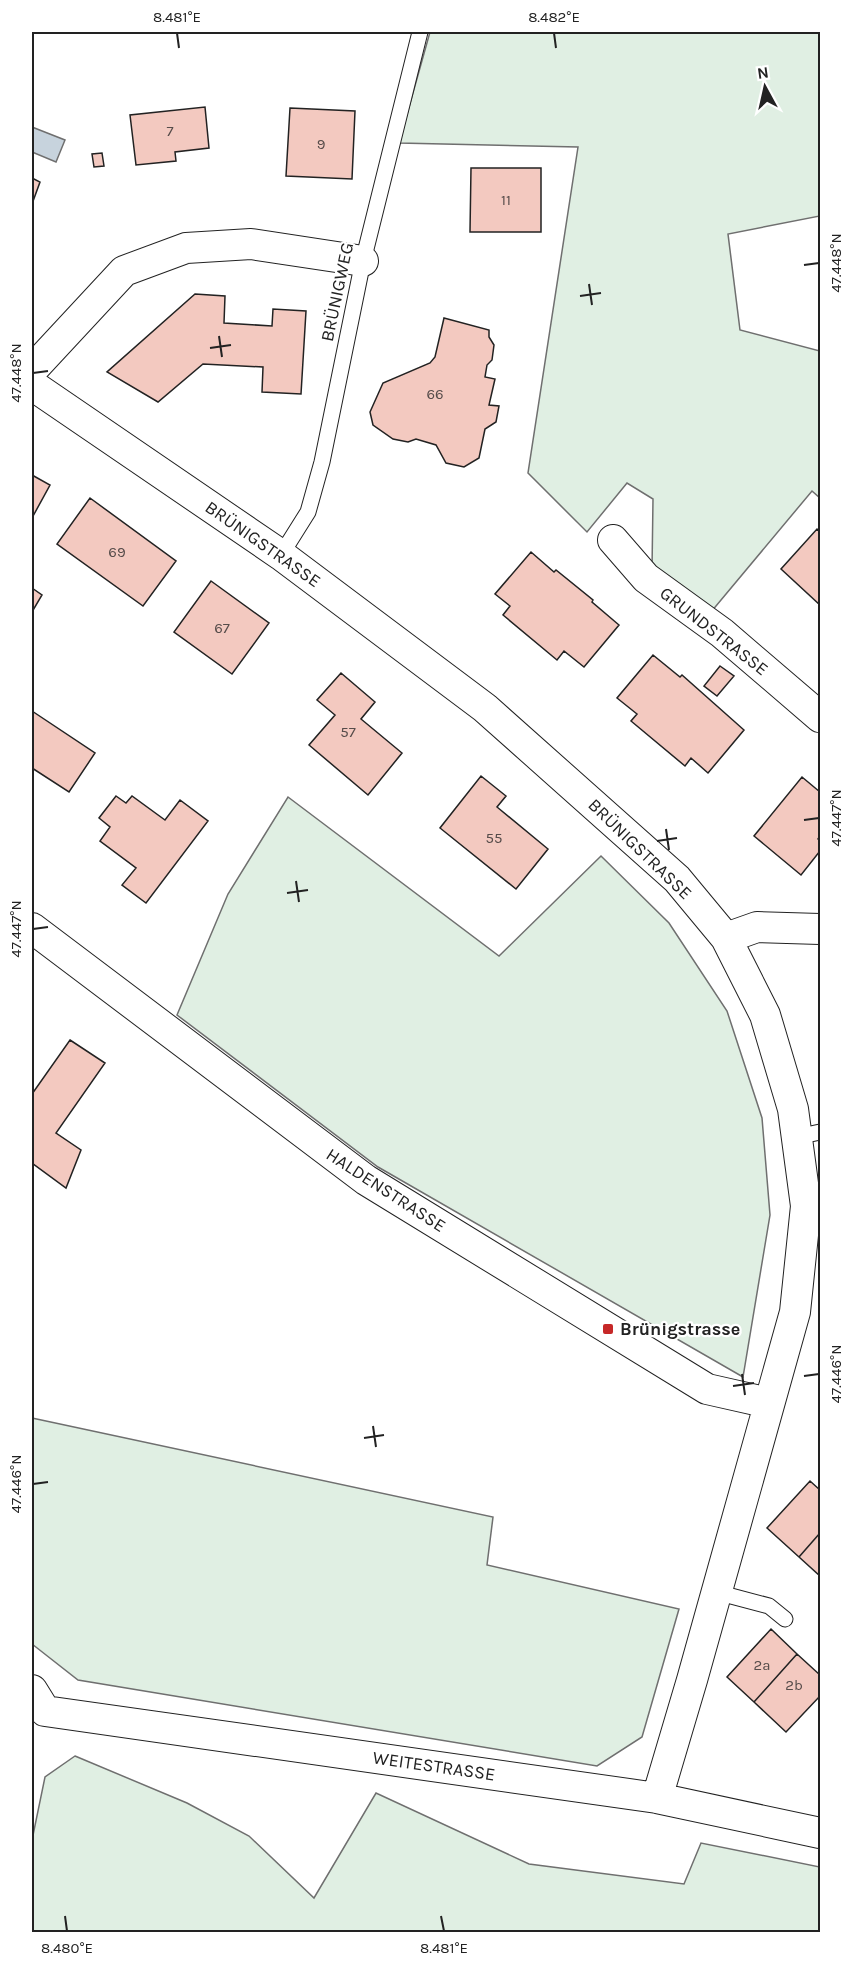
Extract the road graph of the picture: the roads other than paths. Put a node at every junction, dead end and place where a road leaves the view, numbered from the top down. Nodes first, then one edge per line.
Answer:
1 (420, 32) edge
2 (363, 261) junction
3 (32, 370) edge
4 (32, 385) edge
5 (613, 540) dead end
6 (281, 555) junction
7 (820, 717) edge
8 (32, 928) edge
9 (820, 929) edge
10 (726, 938) junction
11 (809, 1134) edge
12 (769, 1403) junction
13 (716, 1592) junction
14 (785, 1619) dead end
15 (38, 1700) edge
16 (657, 1798) junction
17 (820, 1833) edge

1 - 2 lane, BRÜNIGWEG
2 - 3 street
2 - 6 lane, BRÜNIGWEG
4 - 6 street, BRÜNIGSTRASSE
5 - 7 street, GRUNDSTRASSE
6 - 10 street, BRÜNIGSTRASSE
8 - 12 street, HALDENSTRASSE
9 - 10 street
10 - 11 street, BRÜNIGSTRASSE
11 - 12 street, BRÜNIGSTRASSE
12 - 13 street, BRÜNIGSTRASSE
13 - 14 lane
13 - 16 street, BRÜNIGSTRASSE
15 - 16 street, WEITESTRASSE
16 - 17 street, WEITESTRASSE

